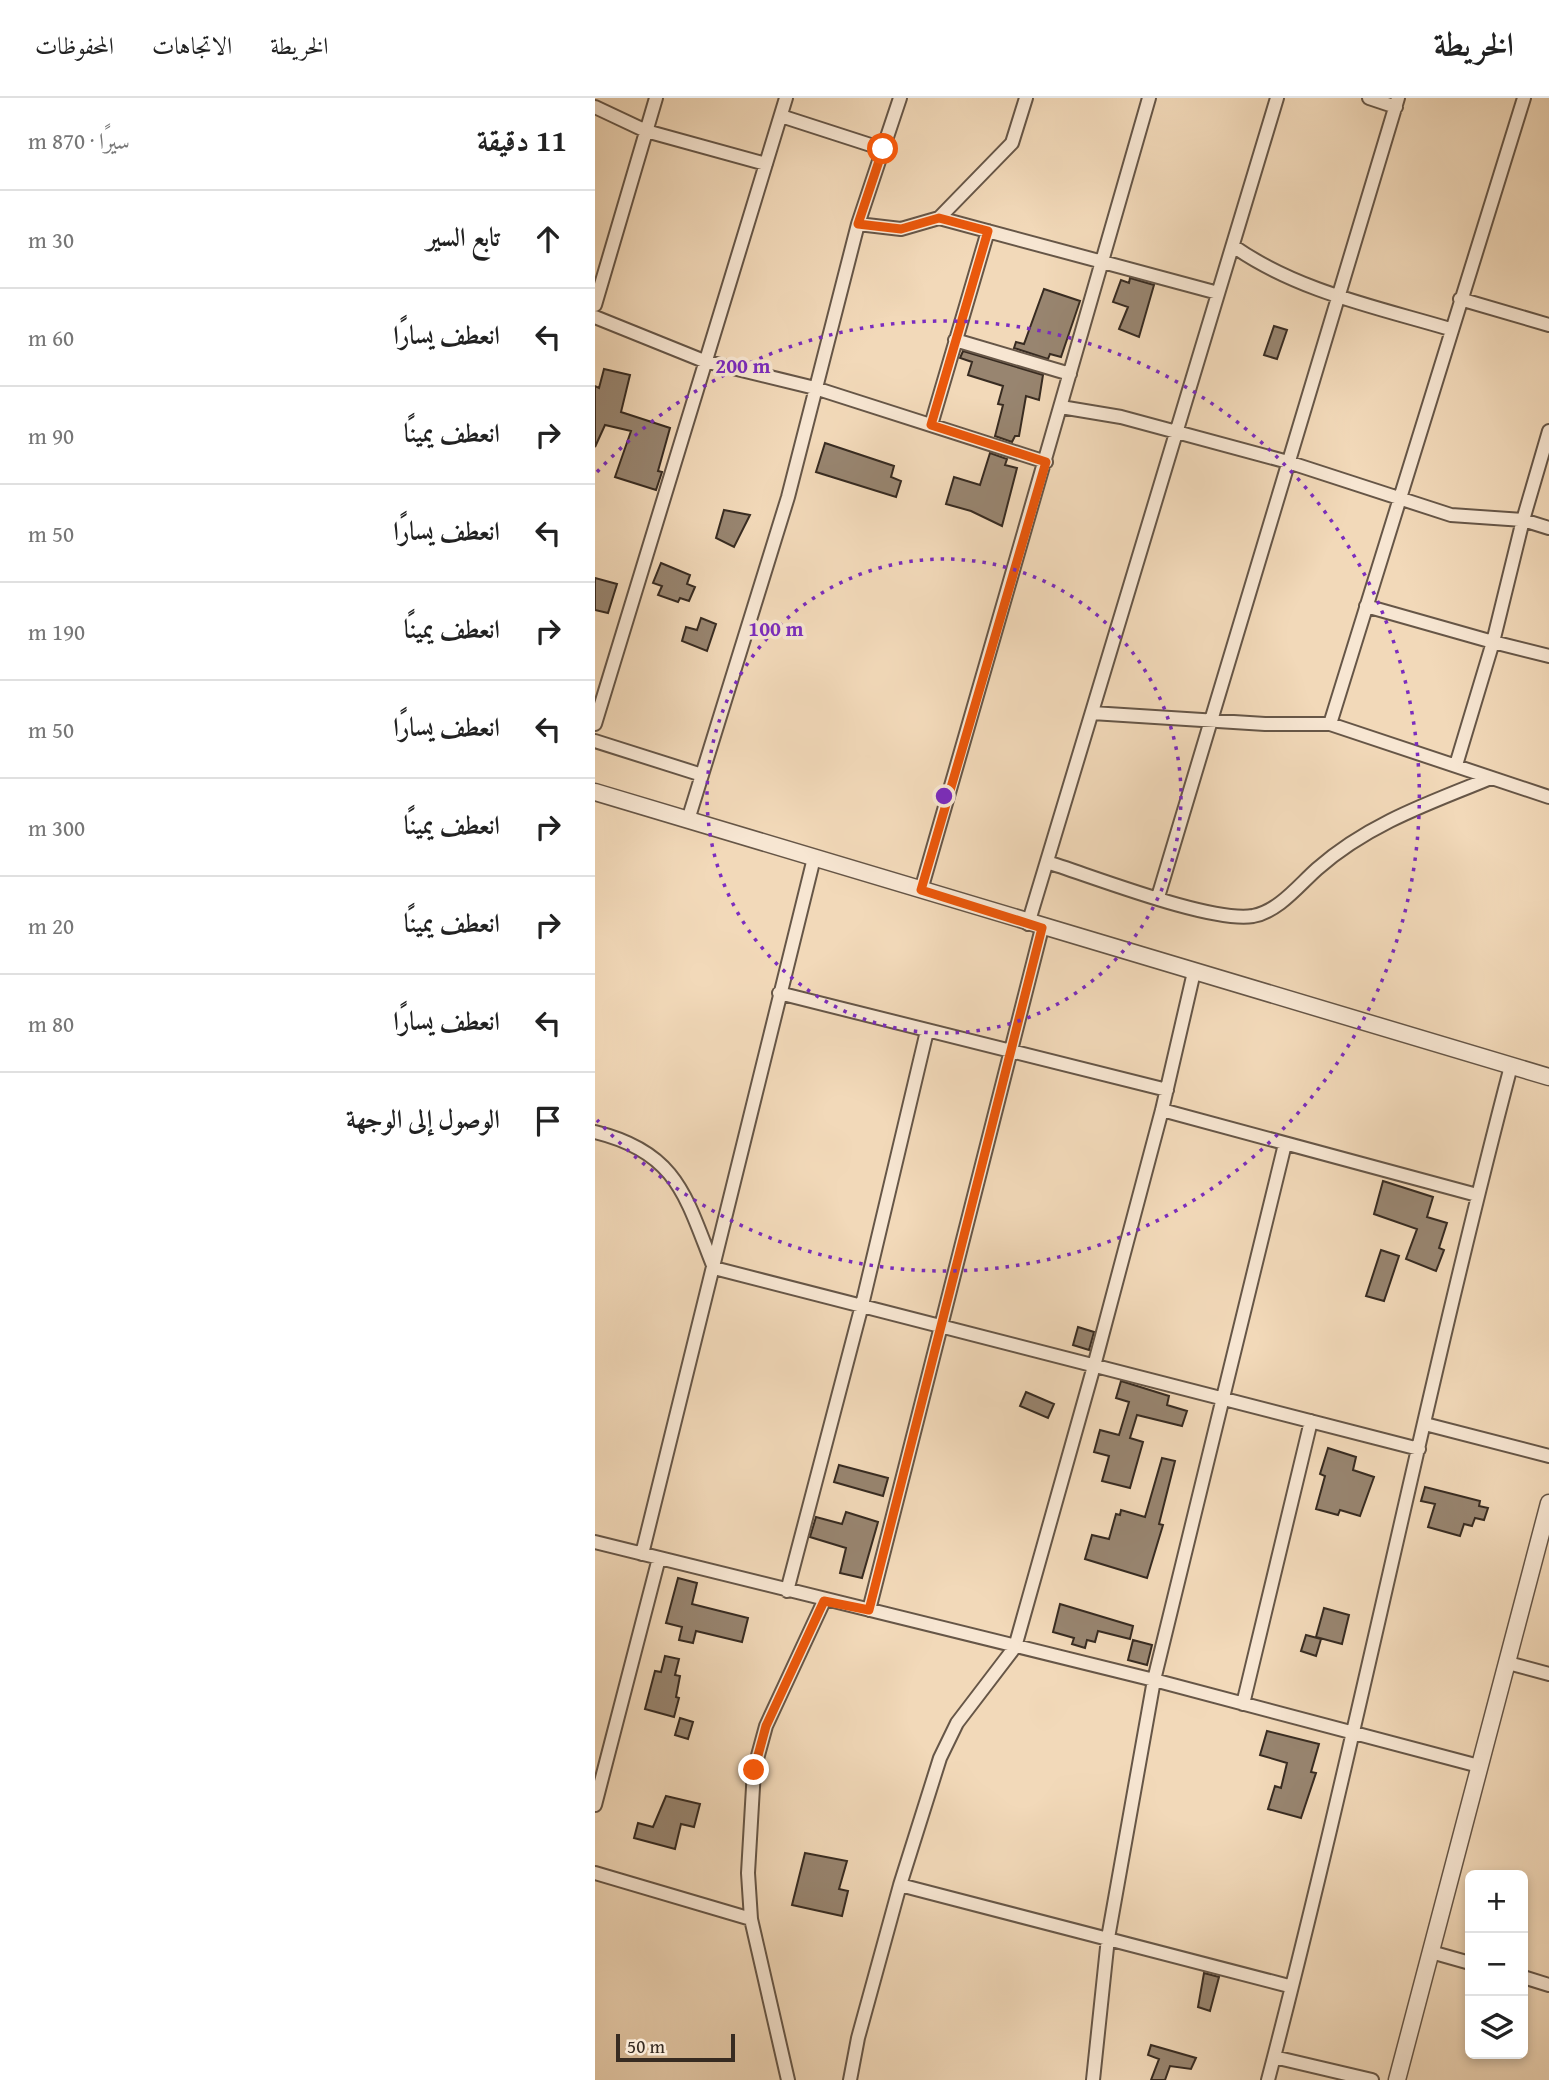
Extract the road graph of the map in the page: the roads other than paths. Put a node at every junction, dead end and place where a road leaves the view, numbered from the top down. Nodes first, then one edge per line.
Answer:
1 (656, 98) edge
2 (786, 98) edge
3 (900, 98) edge
4 (1026, 98) edge
5 (1149, 98) edge
6 (1277, 98) edge
7 (1369, 98) edge
8 (1524, 98) edge
9 (1397, 103) edge
10 (595, 107) edge
11 (781, 116) junction
12 (646, 131) junction
13 (883, 149) junction
14 (766, 164) junction
15 (939, 218) junction
16 (858, 224) junction
17 (988, 231) junction
18 (1233, 246) junction
19 (1102, 260) junction
20 (1218, 293) junction
21 (1339, 296) junction
22 (1460, 299) junction
23 (595, 305) edge
24 (595, 317) edge
25 (1549, 325) edge
26 (1450, 329) junction
27 (955, 340) junction
28 (704, 361) junction
29 (1070, 374) junction
30 (815, 388) junction
31 (1061, 407) junction
32 (931, 425) junction
33 (1177, 431) junction
34 (1549, 431) edge
35 (1046, 462) junction
36 (1288, 462) junction
37 (1398, 500) junction
38 (1523, 520) junction
39 (1549, 528) edge
40 (1366, 606) junction
41 (1493, 642) junction
42 (1549, 656) edge
43 (1092, 713) junction
44 (1210, 721) junction
45 (595, 724) edge
46 (1330, 724) junction
47 (595, 741) edge
48 (1456, 765) junction
49 (702, 775) junction
50 (1491, 778) junction
51 (595, 792) edge
52 (1549, 797) edge
53 (688, 820) junction
54 (814, 859) junction
55 (1047, 862) junction
56 (921, 890) junction
57 (1158, 897) junction
58 (1035, 926) junction
59 (1194, 972) junction
60 (779, 993) junction
61 (927, 1031) junction
62 (1010, 1052) junction
63 (1511, 1066) junction
64 (1549, 1077) edge
65 (1167, 1090) junction
66 (1162, 1110) junction
67 (595, 1132) edge
68 (1285, 1144) junction
69 (1477, 1195) junction
70 (714, 1268) junction
71 (862, 1304) junction
72 (942, 1325) junction
73 (1094, 1366) junction
74 (1222, 1399) junction
75 (1311, 1421) junction
76 (1425, 1424) junction
77 (1419, 1449) junction
78 (1549, 1456) edge
79 (1549, 1503) edge
80 (595, 1542) edge
81 (642, 1554) junction
82 (659, 1558) junction
83 (787, 1591) junction
84 (824, 1601) junction
85 (869, 1610) junction
86 (1014, 1647) junction
87 (1508, 1663) junction
88 (1549, 1674) edge
89 (1154, 1680) junction
90 (1243, 1704) junction
91 (1354, 1735) junction
92 (1479, 1766) junction
93 (595, 1805) edge
94 (595, 1873) edge
95 (900, 1885) junction
96 (751, 1919) junction
97 (1108, 1938) junction
98 (1431, 1952) junction
99 (1465, 1962) edge
100 (1528, 1979) edge
101 (1549, 1985) edge
102 (1289, 1986) junction
103 (1273, 2057) junction
104 (788, 2080) edge
105 (850, 2080) edge
106 (1093, 2080) edge
107 (1268, 2080) edge
108 (1372, 2080) edge
109 (1397, 2080) edge

1 - 12 street
2 - 11 street
3 - 13 street
4 - 15 street
5 - 19 street
6 - 18 street
7 - 9 street
8 - 22 street
9 - 21 street
10 - 12 street
11 - 13 street
11 - 14 street
12 - 14 street
12 - 23 street
13 - 16 street
14 - 28 street
15 - 16 street
15 - 17 street
16 - 30 street
17 - 19 street
17 - 27 street
18 - 20 street
18 - 21 street
19 - 20 street
19 - 29 street
20 - 33 street
21 - 26 street
21 - 36 street
22 - 25 street
22 - 26 street
24 - 28 street
26 - 37 street
27 - 29 street
27 - 32 street
28 - 30 street
28 - 45 street
29 - 31 street
30 - 32 street
30 - 49 street
31 - 33 street
31 - 35 street
32 - 35 street
33 - 36 street
33 - 43 street
34 - 38 street
35 - 56 street
36 - 37 street
36 - 44 street
37 - 38 street
37 - 40 street
38 - 39 street
38 - 41 street
40 - 41 street
40 - 46 street
41 - 42 street
41 - 48 street
43 - 44 street
43 - 55 street
44 - 46 street
44 - 57 street
46 - 48 street
47 - 49 street
48 - 50 street
49 - 53 street
50 - 52 street
50 - 57 street
51 - 53 street
53 - 54 street
54 - 56 street
54 - 60 street
55 - 57 street
55 - 58 street
56 - 58 street
58 - 59 street
58 - 62 street
59 - 63 street
59 - 65 street
60 - 61 street
60 - 70 street
61 - 62 street
61 - 71 street
62 - 65 street
62 - 72 street
63 - 64 street
63 - 69 street
65 - 66 street
66 - 68 street
66 - 73 street
67 - 70 street
68 - 69 street
68 - 74 street
69 - 76 street
70 - 71 street
70 - 81 street
71 - 72 street
71 - 83 street
72 - 73 street
72 - 85 street
73 - 74 street
73 - 86 street
74 - 75 street
74 - 89 street
75 - 77 street
75 - 90 street
76 - 77 street
76 - 78 street
77 - 91 street
79 - 87 street
80 - 81 street
81 - 82 street
82 - 83 street
82 - 93 street
83 - 84 street
84 - 85 street
84 - 96 street
85 - 86 street
86 - 89 street
86 - 95 street
87 - 88 street
87 - 92 street
89 - 90 street
89 - 97 street
90 - 91 street
91 - 92 street
91 - 102 street
92 - 98 street
94 - 96 street
95 - 97 street
95 - 105 street
96 - 104 street
97 - 102 street
97 - 106 street
98 - 99 street
98 - 109 street
100 - 101 street
102 - 103 street
103 - 107 street
103 - 108 street

